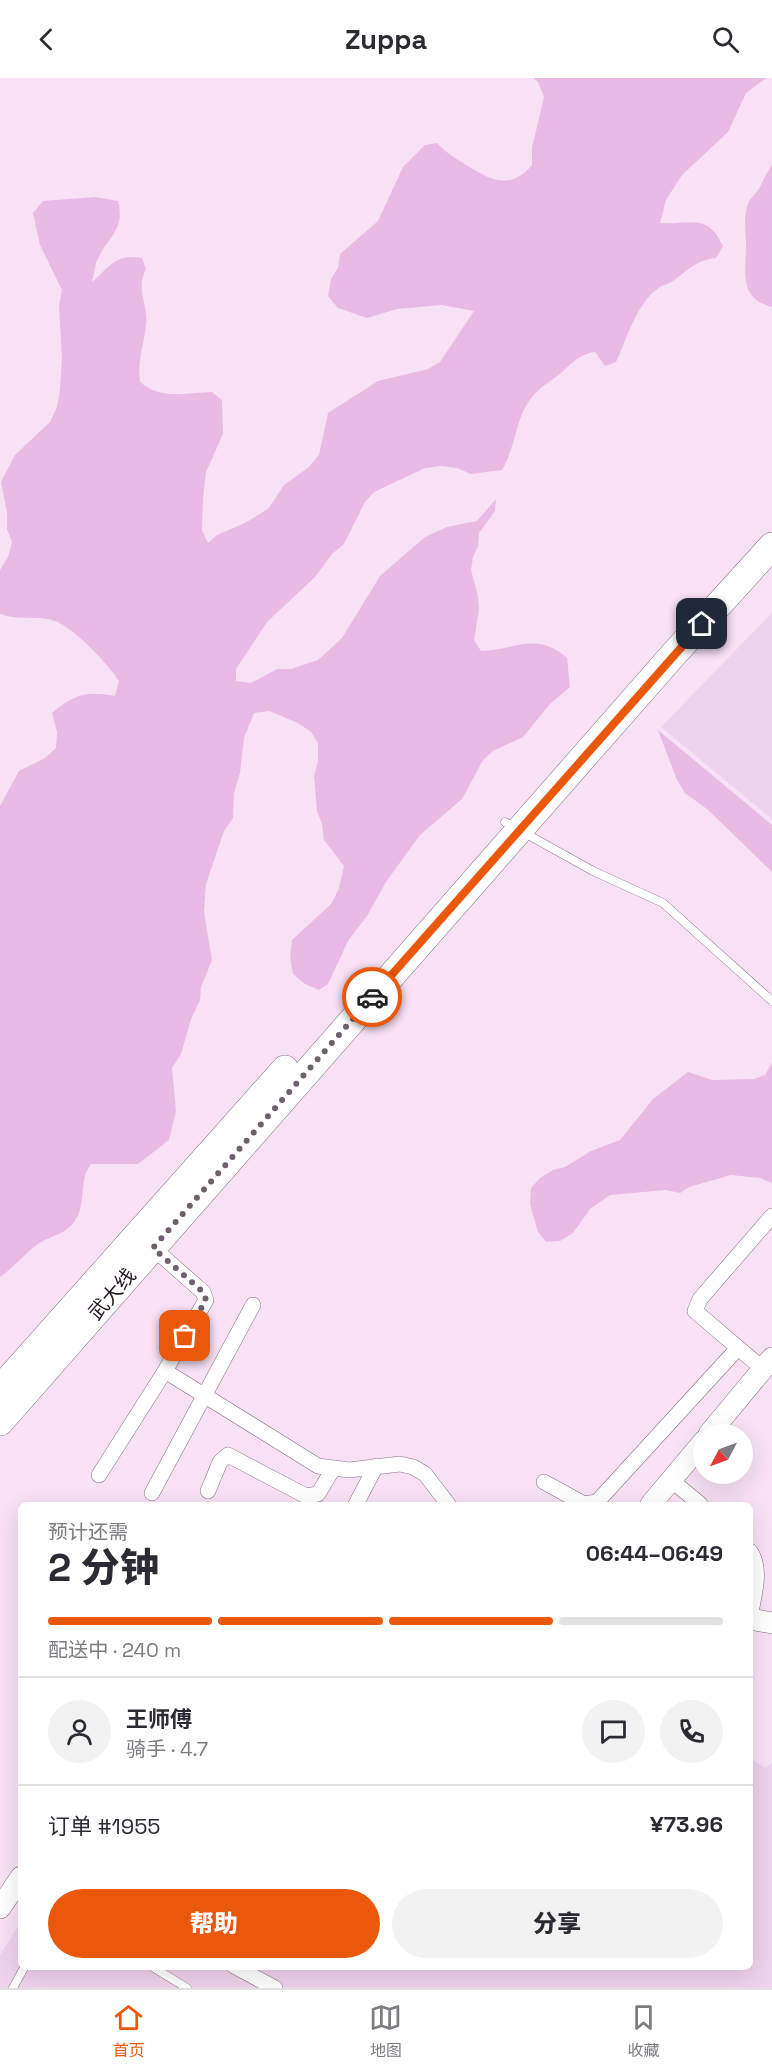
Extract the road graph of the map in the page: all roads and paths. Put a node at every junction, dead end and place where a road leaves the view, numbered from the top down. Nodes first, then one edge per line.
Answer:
1 (772, 524) edge
2 (772, 546) edge
3 (512, 826) junction
4 (772, 1001) edge
5 (772, 1216) edge
6 (153, 1248) junction
7 (253, 1305) dead end
8 (738, 1348) junction
9 (767, 1364) edge
10 (165, 1371) junction
11 (0, 1389) edge
12 (204, 1395) junction
13 (0, 1422) edge
14 (717, 1424) edge
15 (693, 1454) edge
16 (376, 1466) junction
17 (333, 1469) junction
18 (99, 1475) dead end
19 (671, 1480) junction
20 (544, 1482) dead end
21 (208, 1491) dead end
22 (152, 1493) dead end
23 (357, 1502) edge
24 (446, 1502) edge
25 (580, 1502) edge
26 (597, 1502) edge
27 (653, 1502) edge
28 (698, 1502) edge
29 (753, 1555) edge
30 (753, 1599) edge
31 (753, 1620) edge
32 (772, 1623) edge
33 (18, 1881) edge
34 (0, 1908) edge
35 (23, 1970) edge
36 (158, 1970) edge
37 (241, 1970) edge
38 (13, 1988) edge
39 (187, 1988) edge
40 (275, 1988) edge

1 - 3 highway, 武大线
2 - 3 highway, 武大线
3 - 4 lane
3 - 6 highway, 武大线
3 - 11 highway, 武大线
5 - 8 street
6 - 10 street
6 - 13 highway, 武大线
7 - 12 street
8 - 9 street
8 - 26 street
9 - 14 street
10 - 12 street
10 - 18 street
12 - 17 street
12 - 22 street
15 - 19 street
16 - 17 street
16 - 23 street
16 - 24 street
17 - 21 street
19 - 27 street
19 - 28 street
20 - 25 street
29 - 30 street
31 - 32 street
33 - 34 street
35 - 38 lane
36 - 39 lane
37 - 40 street

